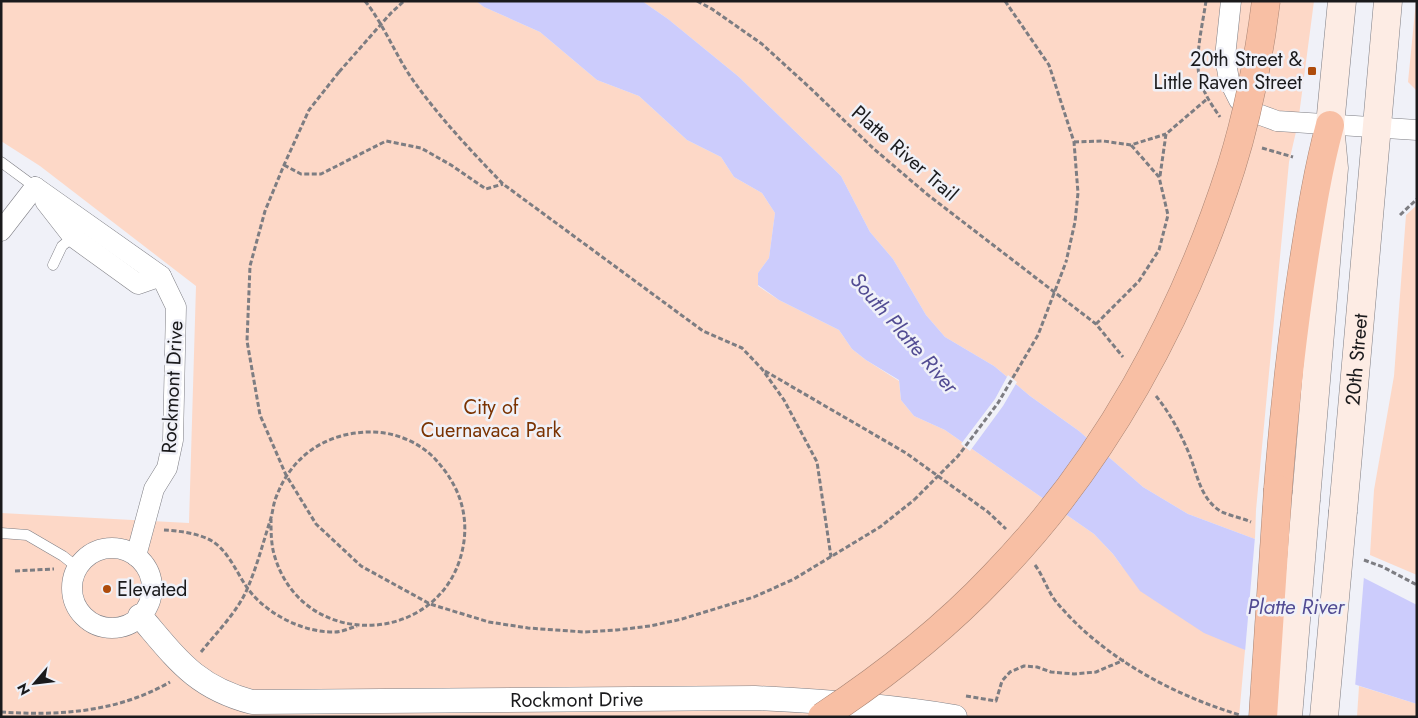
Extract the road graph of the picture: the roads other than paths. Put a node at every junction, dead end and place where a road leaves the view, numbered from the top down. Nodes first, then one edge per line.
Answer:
1 (1231, 1) edge
2 (1266, 1) edge
3 (1342, 1) edge
4 (1388, 1) edge
5 (1330, 125) junction
6 (1377, 128) junction
7 (1417, 130) edge
8 (1, 162) edge
9 (1326, 167) junction
10 (35, 187) junction
11 (2, 229) edge
12 (73, 238) junction
13 (125, 251) junction
14 (54, 265) dead end
15 (114, 267) junction
16 (161, 276) junction
17 (1, 533) edge
18 (136, 556) junction
19 (77, 567) junction
20 (140, 616) junction
21 (822, 717) edge
22 (955, 717) edge
23 (1263, 717) edge
24 (1288, 717) edge
25 (1324, 717) edge

1 - 5 street
2 - 21 highway, bridge
3 - 5 main road
4 - 6 main road, 20th Street
5 - 6 street
5 - 9 highway
6 - 7 street
6 - 25 main road, 20th Street, bridge
8 - 10 lane
9 - 23 highway, bridge
9 - 24 main road, 20th Street, bridge
10 - 11 street
10 - 12 street
10 - 13 street, Rockmont Drive
12 - 14 lane
12 - 15 street
13 - 15 street
13 - 16 street, Rockmont Drive
15 - 16 street
16 - 18 street, Rockmont Drive
17 - 19 lane
18 - 19 street
18 - 20 street
19 - 20 street
20 - 22 street, Rockmont Drive

